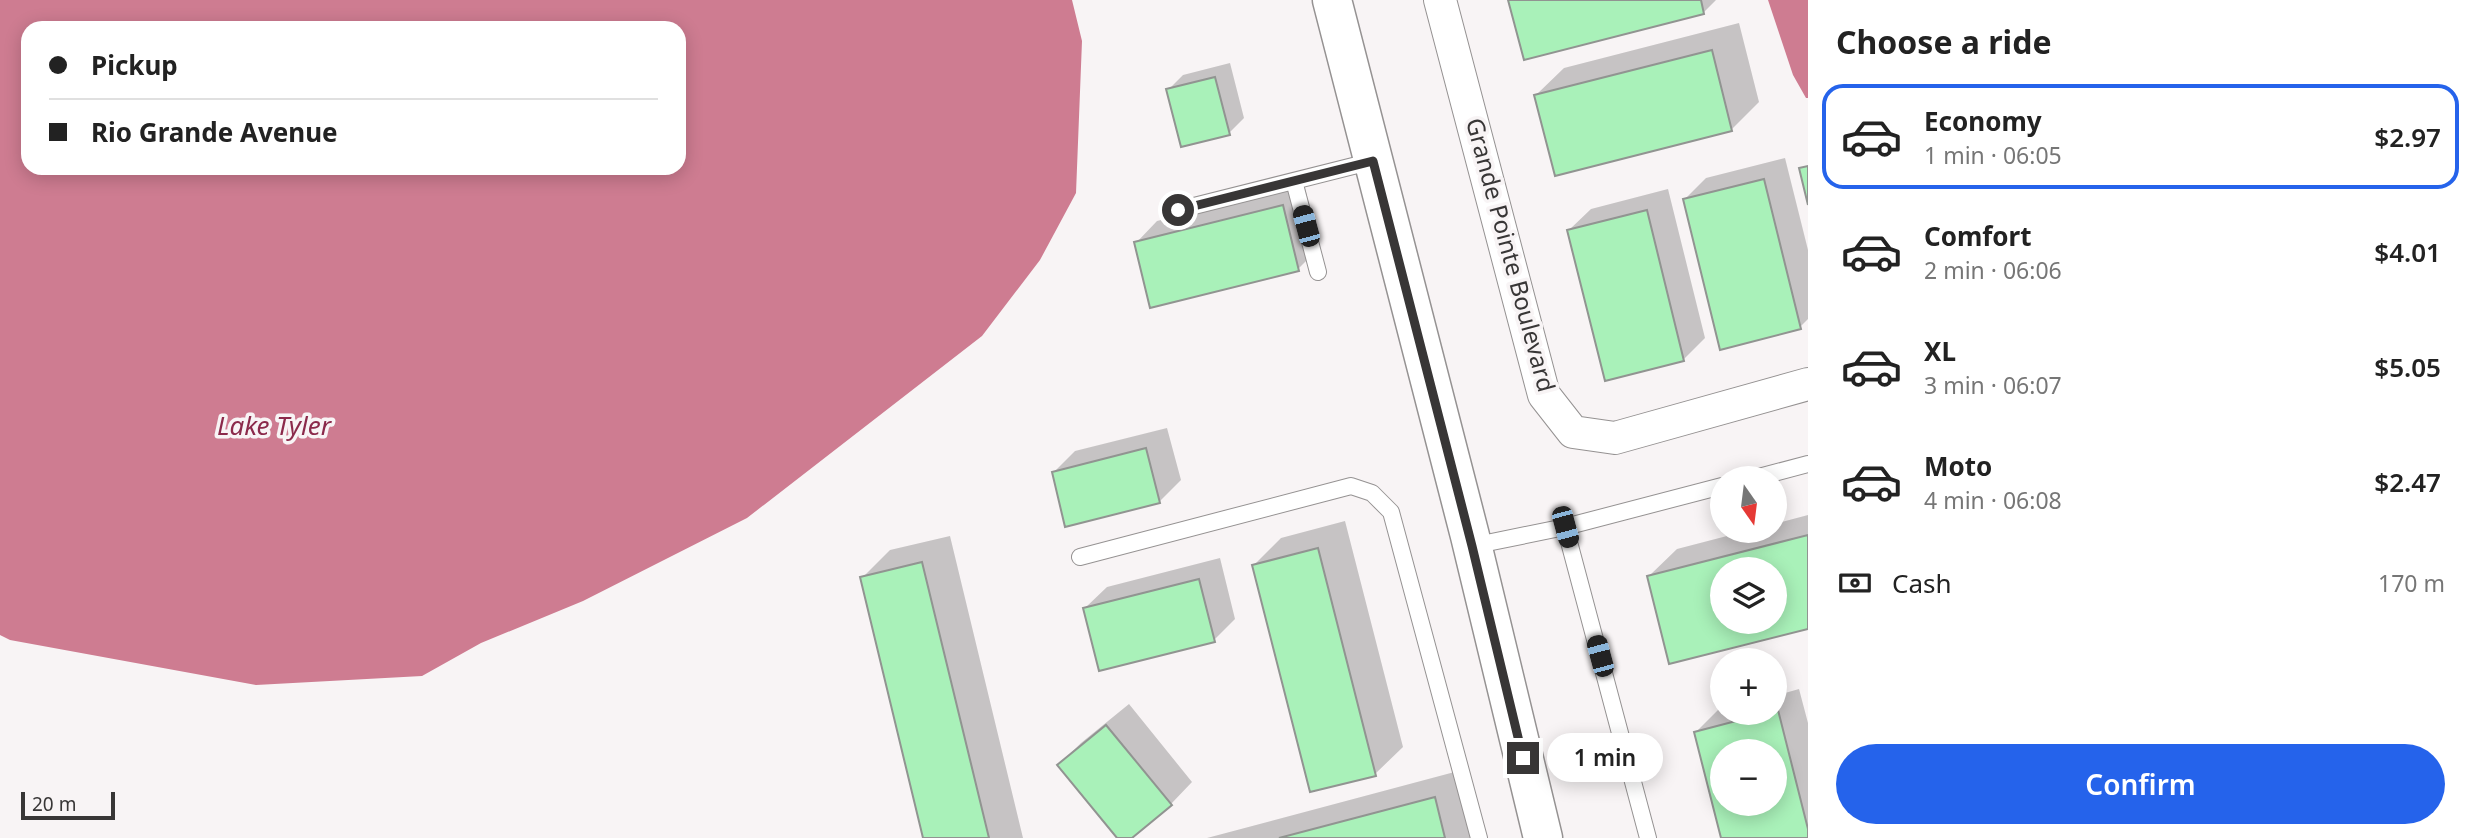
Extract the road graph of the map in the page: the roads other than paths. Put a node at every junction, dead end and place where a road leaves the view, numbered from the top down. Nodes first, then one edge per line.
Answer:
1 (1332, 0) edge
2 (1440, 0) edge
3 (1373, 161) junction
4 (1294, 181) junction
5 (1178, 210) dead end
6 (1318, 272) dead end
7 (1808, 384) edge
8 (1808, 464) edge
9 (1787, 470) edge
10 (1710, 489) edge
11 (1565, 527) junction
12 (1472, 546) junction
13 (1080, 557) dead end
14 (1479, 838) edge
15 (1543, 838) edge
16 (1648, 838) edge

1 - 3 street
2 - 7 street, Grande Pointe Boulevard
3 - 4 lane
3 - 12 street
4 - 5 lane
4 - 6 lane
8 - 9 lane
10 - 11 lane
11 - 12 lane
11 - 16 lane
12 - 15 street
13 - 14 lane

